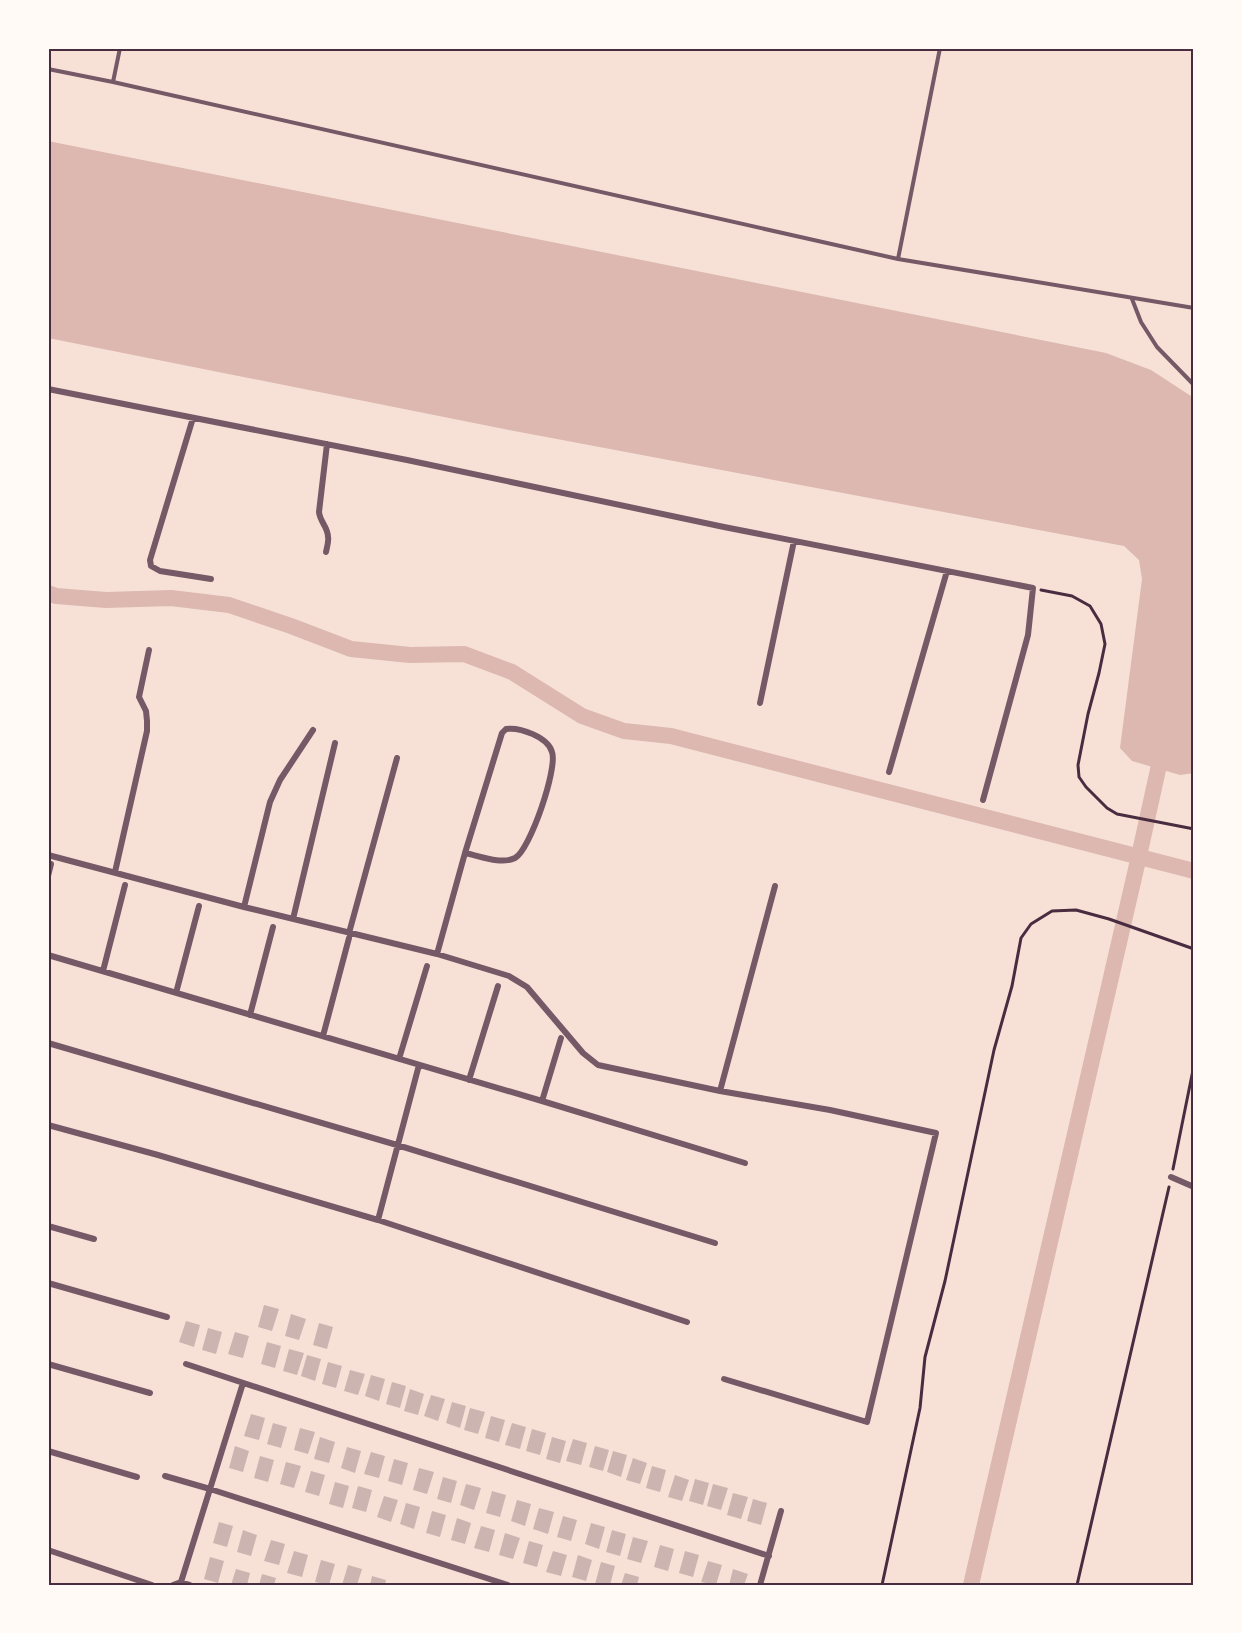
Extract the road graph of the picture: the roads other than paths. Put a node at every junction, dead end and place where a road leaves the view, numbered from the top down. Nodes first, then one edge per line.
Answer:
1 (120, 48) edge
2 (940, 48) edge
3 (48, 69) edge
4 (113, 82) junction
5 (898, 259) junction
6 (1132, 298) junction
7 (1194, 308) edge
8 (1194, 386) edge
9 (48, 389) edge
10 (193, 418) junction
11 (327, 444) junction
12 (794, 541) junction
13 (326, 552) dead end
14 (947, 571) junction
15 (211, 579) dead end
16 (149, 650) dead end
17 (760, 703) dead end
18 (313, 730) dead end
19 (335, 743) dead end
20 (397, 758) dead end
21 (889, 772) dead end
22 (983, 800) dead end
23 (465, 853) junction
24 (48, 855) edge
25 (51, 864) dead end
26 (115, 872) junction
27 (48, 876) edge
28 (125, 885) dead end
29 (775, 886) dead end
30 (199, 906) dead end
31 (244, 907) junction
32 (293, 919) junction
33 (273, 927) dead end
34 (349, 935) junction
35 (437, 954) junction
36 (48, 955) edge
37 (427, 966) dead end
38 (103, 971) junction
39 (498, 986) dead end
40 (176, 993) junction
41 (250, 1015) junction
42 (323, 1036) junction
43 (561, 1038) dead end
44 (48, 1043) edge
45 (399, 1059) junction
46 (419, 1065) junction
47 (469, 1080) junction
48 (720, 1091) junction
49 (542, 1101) junction
50 (48, 1125) edge
51 (397, 1145) junction
52 (745, 1163) dead end
53 (1171, 1178) road end
54 (1194, 1187) edge
55 (378, 1220) junction
56 (48, 1226) edge
57 (94, 1239) dead end
58 (715, 1243) dead end
59 (48, 1283) edge
60 (166, 1317) dead end
61 (687, 1322) dead end
62 (48, 1364) edge
63 (186, 1364) dead end
64 (724, 1379) dead end
65 (243, 1383) junction
66 (150, 1393) dead end
67 (48, 1451) edge
68 (165, 1476) dead end
69 (137, 1477) dead end
70 (210, 1489) junction
71 (781, 1511) dead end
72 (48, 1550) edge
73 (769, 1556) junction
74 (182, 1582) junction
75 (152, 1585) edge
76 (173, 1585) edge
77 (190, 1585) edge
78 (508, 1585) edge
79 (760, 1585) edge

1 - 4 lane
2 - 5 lane
3 - 4 lane
4 - 5 lane
5 - 6 lane
6 - 7 lane
6 - 8 lane
9 - 10 street
10 - 11 street
10 - 15 street
11 - 12 street
11 - 13 street
12 - 14 street
12 - 17 street
14 - 21 street
14 - 22 street
16 - 26 street
18 - 31 street
19 - 32 street
20 - 34 street
23 - 23 street
23 - 35 street
24 - 26 street
25 - 27 street
26 - 31 street
28 - 38 street
29 - 48 street
30 - 40 street
31 - 32 street
32 - 34 street
33 - 41 street
34 - 35 street
34 - 42 street
35 - 48 street
36 - 38 street
37 - 45 street
38 - 40 street
39 - 47 street
40 - 41 street
41 - 42 street
42 - 45 street
43 - 49 street
44 - 51 street
45 - 46 street
46 - 47 street
46 - 51 street
47 - 49 street
48 - 64 street
49 - 52 street
50 - 55 street
51 - 55 street
51 - 58 street
53 - 54 street
55 - 61 street
56 - 57 street
59 - 60 street
62 - 66 street
63 - 65 street
65 - 70 street
65 - 73 street
67 - 69 street
68 - 70 street
70 - 74 street
70 - 78 street
71 - 73 street
72 - 75 street
73 - 79 street
74 - 76 street
74 - 77 street

